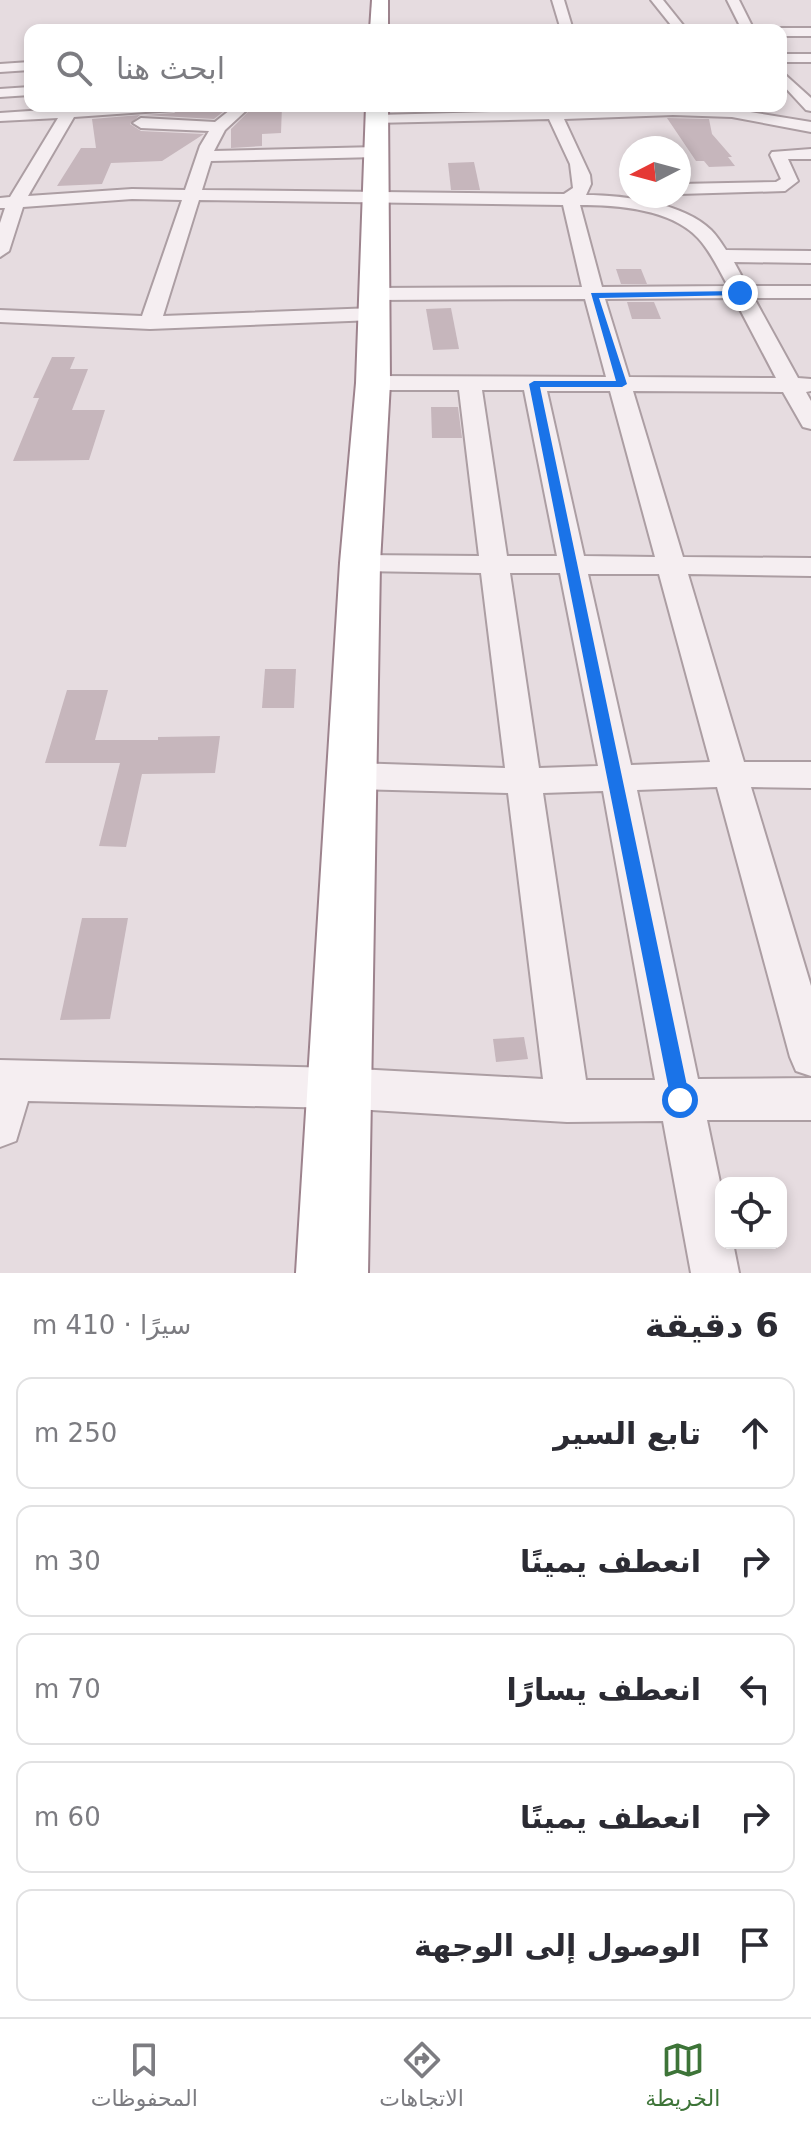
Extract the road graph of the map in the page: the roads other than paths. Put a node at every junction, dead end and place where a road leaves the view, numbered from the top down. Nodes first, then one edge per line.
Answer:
1 (380, 0) edge
2 (558, 0) edge
3 (657, 0) edge
4 (733, 0) edge
5 (379, 24) edge
6 (565, 24) edge
7 (676, 24) edge
8 (745, 24) edge
9 (787, 32) edge
10 (811, 32) edge
11 (787, 58) edge
12 (811, 58) edge
13 (24, 66) edge
14 (0, 68) edge
15 (787, 81) edge
16 (24, 91) edge
17 (0, 93) edge
18 (811, 107) edge
19 (85, 112) edge
20 (237, 112) edge
21 (590, 112) edge
22 (717, 112) edge
23 (555, 116) junction
24 (0, 117) edge
25 (66, 118) junction
26 (219, 127) junction
27 (811, 127) edge
28 (376, 143) edge
29 (811, 154) edge
30 (205, 156) junction
31 (691, 189) edge
32 (619, 190) edge
33 (575, 194) junction
34 (194, 195) junction
35 (8, 204) edge
36 (0, 251) edge
37 (721, 256) junction
38 (811, 257) edge
39 (811, 292) edge
40 (740, 293) junction
41 (594, 295) junction
42 (374, 304) junction
43 (0, 316) edge
44 (150, 323) junction
45 (373, 383) junction
46 (470, 384) junction
47 (534, 384) junction
48 (622, 384) junction
49 (801, 385) edge
50 (811, 422) edge
51 (360, 563) junction
52 (496, 566) junction
53 (570, 566) junction
54 (672, 566) junction
55 (811, 567) edge
56 (731, 774) junction
57 (811, 775) edge
58 (354, 776) junction
59 (617, 777) junction
60 (523, 781) junction
61 (811, 1057) edge
62 (6, 1080) edge
63 (339, 1088) junction
64 (811, 1099) edge
65 (680, 1100) junction
66 (567, 1101) junction
67 (0, 1126) edge
68 (332, 1273) edge
69 (715, 1273) edge

1 - 5 highway
2 - 6 street
3 - 7 street
4 - 8 street
9 - 10 street
11 - 12 street
13 - 14 street
15 - 18 street
16 - 17 street
19 - 25 street
20 - 26 street
21 - 23 street
22 - 27 street
23 - 28 street
23 - 33 street
24 - 25 street
25 - 26 street
25 - 35 street
26 - 30 street
28 - 30 street
28 - 33 street
28 - 34 street
28 - 42 highway
29 - 31 street
30 - 34 street
32 - 33 street
33 - 37 street
33 - 41 street
34 - 35 street
34 - 44 street
35 - 36 street
37 - 38 street
37 - 40 street
39 - 40 street
40 - 41 street
40 - 49 street
41 - 42 street
41 - 48 street
42 - 44 street
42 - 45 highway
43 - 44 street
45 - 46 street
45 - 51 highway
46 - 47 street
46 - 52 street
47 - 48 street
47 - 53 street
48 - 49 street
48 - 54 street
49 - 50 street
51 - 52 street
51 - 58 highway
52 - 53 street
52 - 60 street
53 - 54 street
53 - 59 street
54 - 55 street
54 - 56 street
56 - 57 street
56 - 59 street
56 - 61 street
58 - 60 street
58 - 63 highway
59 - 60 street
59 - 65 street
60 - 66 street
62 - 63 street
62 - 67 street
63 - 66 street
63 - 68 highway
64 - 65 street
65 - 66 street
65 - 69 street

